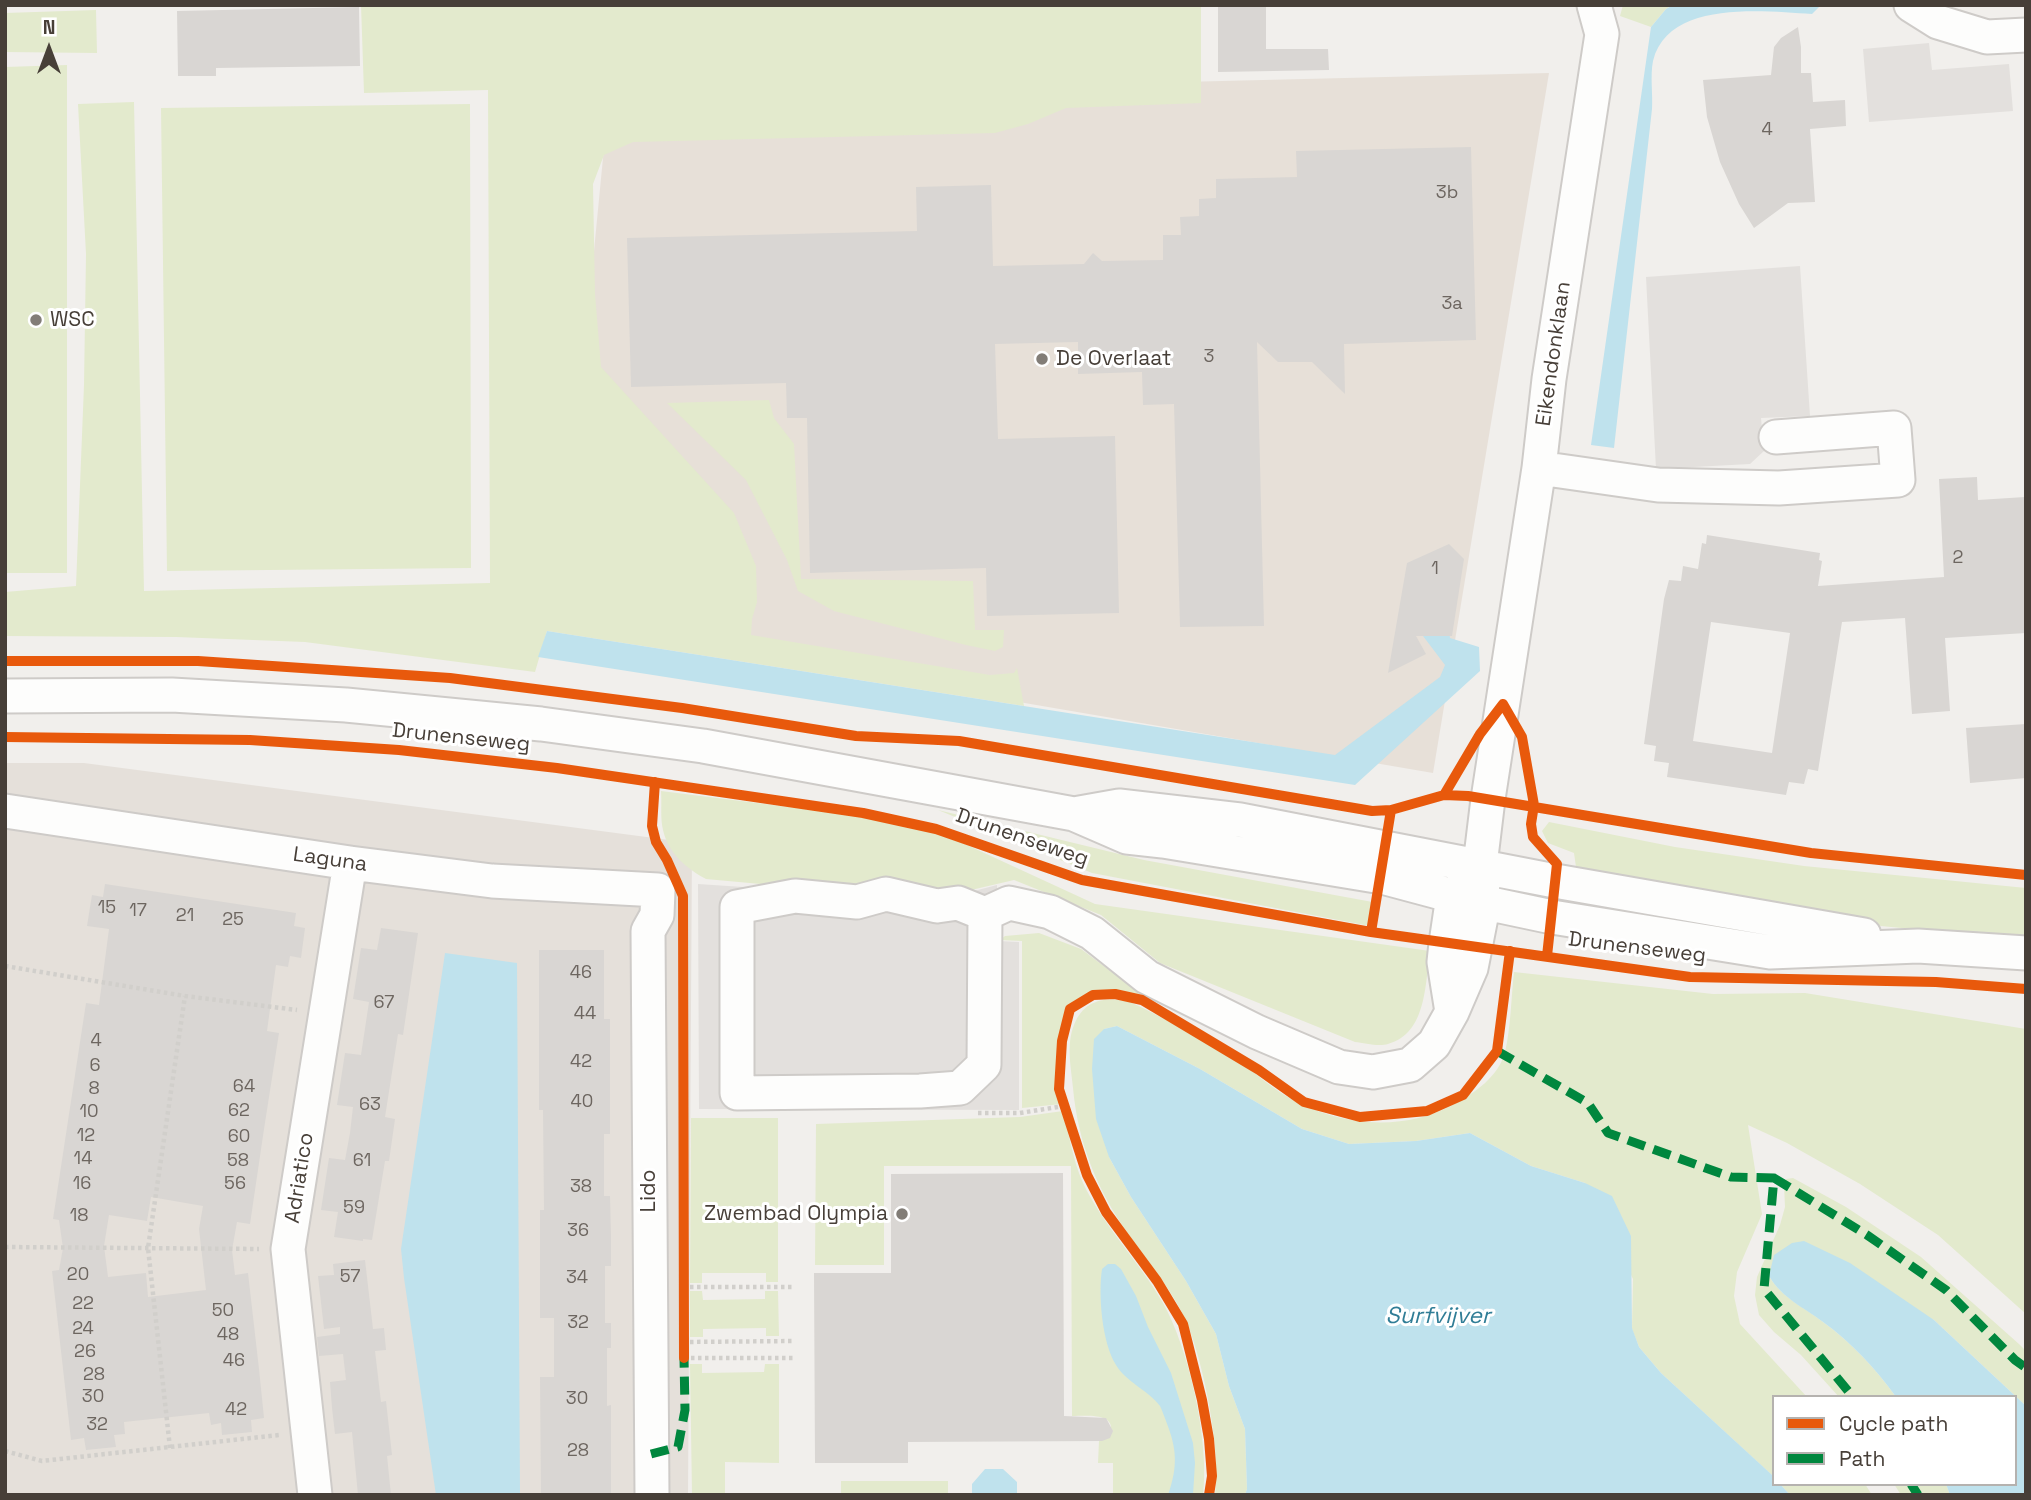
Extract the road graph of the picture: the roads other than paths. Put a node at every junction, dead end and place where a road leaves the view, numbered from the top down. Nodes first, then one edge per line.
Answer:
1 (1911, 5) edge
2 (1596, 6) edge
3 (2026, 35) edge
4 (1776, 437) dead end
5 (1539, 468) junction
6 (5, 696) edge
7 (5, 811) edge
8 (1074, 814) junction
9 (349, 863) junction
10 (1480, 865) junction
11 (658, 890) joint
12 (1469, 899) junction
13 (985, 914) junction
14 (1918, 946) junction
15 (2026, 953) edge
16 (315, 1495) edge
17 (652, 1495) edge

1 - 3 street
2 - 5 street, Eikendonklaan
4 - 5 street
5 - 10 street, Eikendonklaan
6 - 8 street, Drunenseweg
7 - 9 street, Laguna
8 - 10 street, Drunenseweg
8 - 12 street, Drunenseweg
9 - 11 street, Laguna
9 - 16 street, Adriatico
10 - 12 street
10 - 14 street, Drunenseweg
11 - 17 street, Lido
12 - 13 street
12 - 14 street, Drunenseweg
13 - 13 street
14 - 15 street, Drunenseweg

